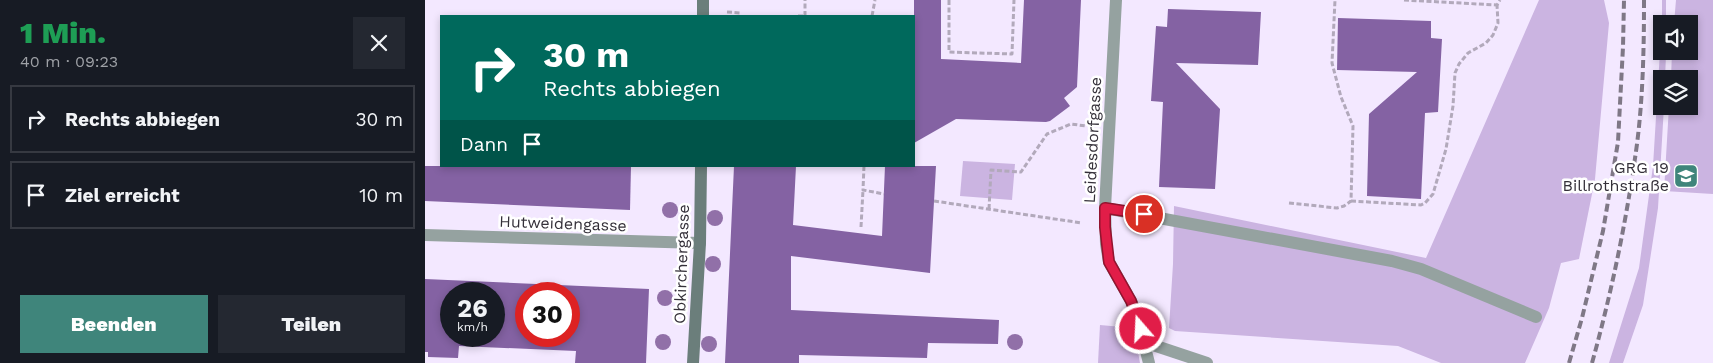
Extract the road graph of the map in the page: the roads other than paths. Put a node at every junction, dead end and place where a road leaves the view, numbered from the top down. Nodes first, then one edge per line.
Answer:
1 (703, 0) edge
2 (1116, 0) edge
3 (703, 15) edge
4 (701, 167) edge
5 (1105, 208) junction
6 (425, 234) edge
7 (700, 243) junction
8 (1536, 317) dead end
9 (1144, 342) junction
10 (693, 363) edge
11 (1149, 363) edge
12 (1207, 363) edge

1 - 3 street
2 - 5 street, Leidesdorfgasse
4 - 7 street, Obkirchergasse
5 - 8 street
5 - 9 street, Leidesdorfgasse
6 - 7 street, Hutweidengasse
7 - 10 street, Obkirchergasse
9 - 11 street, Leidesdorfgasse
9 - 12 street

